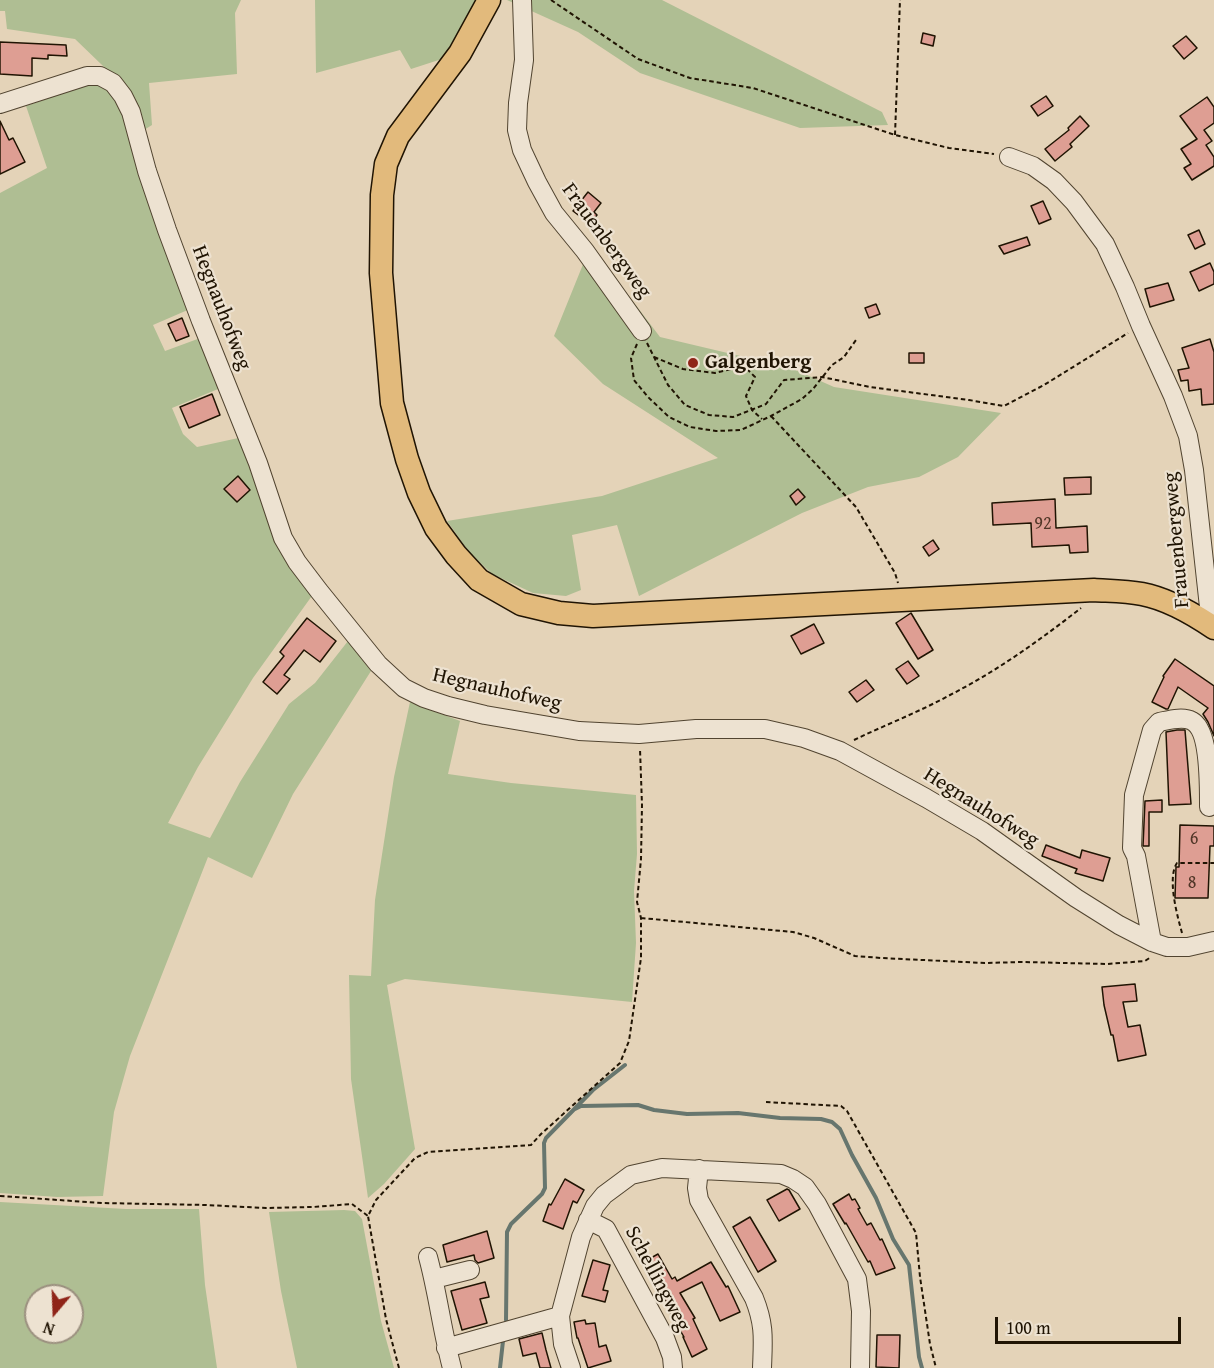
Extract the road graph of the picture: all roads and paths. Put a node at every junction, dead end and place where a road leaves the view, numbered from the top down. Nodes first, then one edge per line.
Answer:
1 (489, 0) edge
2 (522, 0) edge
3 (551, 0) edge
4 (900, 0) edge
5 (0, 104) edge
6 (895, 135) junction
7 (1009, 157) joint
8 (1141, 326) junction
9 (642, 331) joint
10 (856, 340) dead end
11 (822, 377) junction
12 (752, 410) junction
13 (771, 416) junction
14 (762, 420) junction
15 (1094, 590) junction
16 (902, 601) junction
17 (1209, 625) edge
18 (639, 734) junction
19 (840, 751) junction
20 (1209, 807) dead end
21 (1214, 863) edge
22 (641, 918) junction
23 (1214, 941) edge
24 (1168, 945) junction
25 (766, 1102) dead end
26 (699, 1169) junction
27 (0, 1196) edge
28 (368, 1215) junction
29 (588, 1220) junction
30 (428, 1257) dead end
31 (470, 1270) dead end
32 (434, 1279) junction
33 (560, 1316) junction
34 (446, 1348) junction
35 (399, 1368) edge
36 (452, 1368) edge
37 (571, 1368) edge
38 (673, 1368) edge
39 (762, 1368) edge
40 (860, 1368) edge
41 (936, 1368) edge

1 - 16 main road
2 - 9 street, Frauenbergweg
3 - 6 path
4 - 6 path
5 - 18 street, Hegnauhofweg
6 - 7 path
7 - 8 street, Frauenbergweg
8 - 11 path
8 - 17 street, Frauenbergweg
9 - 14 path
10 - 11 path
11 - 12 path
11 - 13 path
12 - 12 path
12 - 14 path
13 - 14 path
13 - 16 path
15 - 16 main road
15 - 17 main road
15 - 19 path
18 - 19 street, Hegnauhofweg
18 - 22 path
19 - 24 street, Hegnauhofweg
20 - 24 street
21 - 24 path
22 - 24 path
22 - 28 path
23 - 24 street
25 - 41 path
26 - 29 street
26 - 39 street
26 - 40 street
27 - 28 path
28 - 35 path
29 - 33 street
29 - 38 street, Schellingweg
30 - 32 street
31 - 32 street
32 - 34 street
33 - 34 street
33 - 37 street
34 - 36 street

